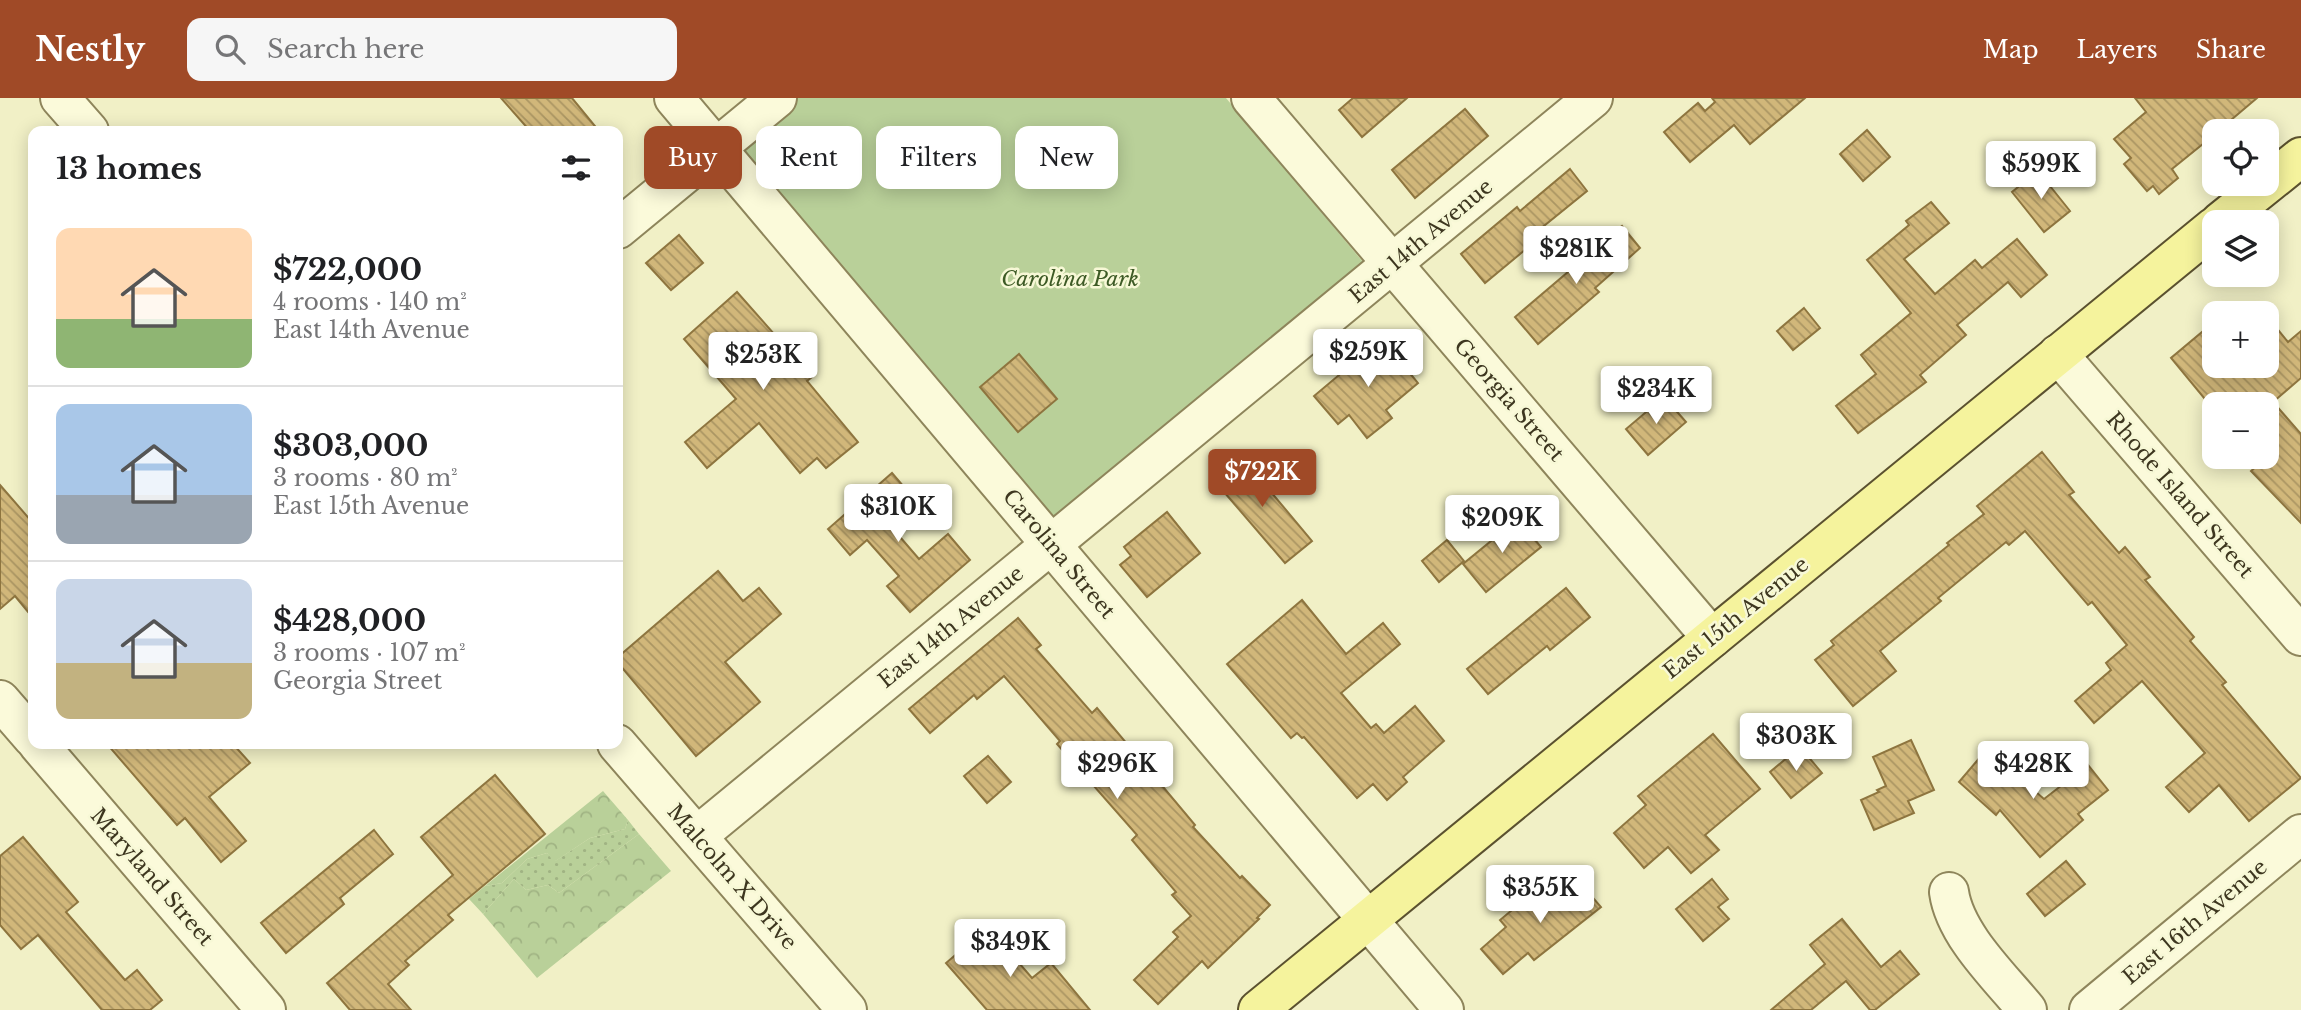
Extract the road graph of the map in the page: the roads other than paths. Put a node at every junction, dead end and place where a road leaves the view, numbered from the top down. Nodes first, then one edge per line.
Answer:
1 (60, 98) edge
2 (674, 98) edge
3 (777, 98) edge
4 (1251, 98) edge
5 (1593, 98) edge
6 (85, 126) edge
7 (698, 126) edge
8 (742, 127) edge
9 (2301, 157) edge
10 (742, 179) edge
11 (666, 189) edge
12 (2235, 210) edge
13 (623, 225) edge
14 (2202, 237) edge
15 (1393, 264) junction
16 (2058, 354) junction
17 (1051, 544) junction
18 (2301, 636) edge
19 (1712, 638) junction
20 (41, 749) edge
21 (621, 749) edge
22 (2301, 834) edge
23 (697, 836) junction
24 (1949, 892) dead end
25 (1368, 920) junction
26 (266, 1010) edge
27 (848, 1010) edge
28 (1258, 1010) edge
29 (1444, 1010) edge
30 (2027, 1010) edge
31 (2089, 1010) edge

1 - 6 street
2 - 7 street, Carolina Street
3 - 8 street
4 - 15 street, Georgia Street
5 - 15 street, East 14th Avenue
9 - 12 main road
10 - 17 street, Carolina Street
11 - 13 street
14 - 16 main road, East 15th Avenue
15 - 17 street, East 14th Avenue
15 - 19 street, Georgia Street
16 - 18 street, Rhode Island Street
16 - 19 main road, East 15th Avenue
17 - 23 street, East 14th Avenue
17 - 25 street, Carolina Street
19 - 25 main road, East 15th Avenue
20 - 26 street, Maryland Street
21 - 23 street, Malcolm X Drive
22 - 31 street, East 16th Avenue
23 - 27 street, Malcolm X Drive
24 - 30 street
25 - 28 main road, East 15th Avenue
25 - 29 street, Carolina Street

